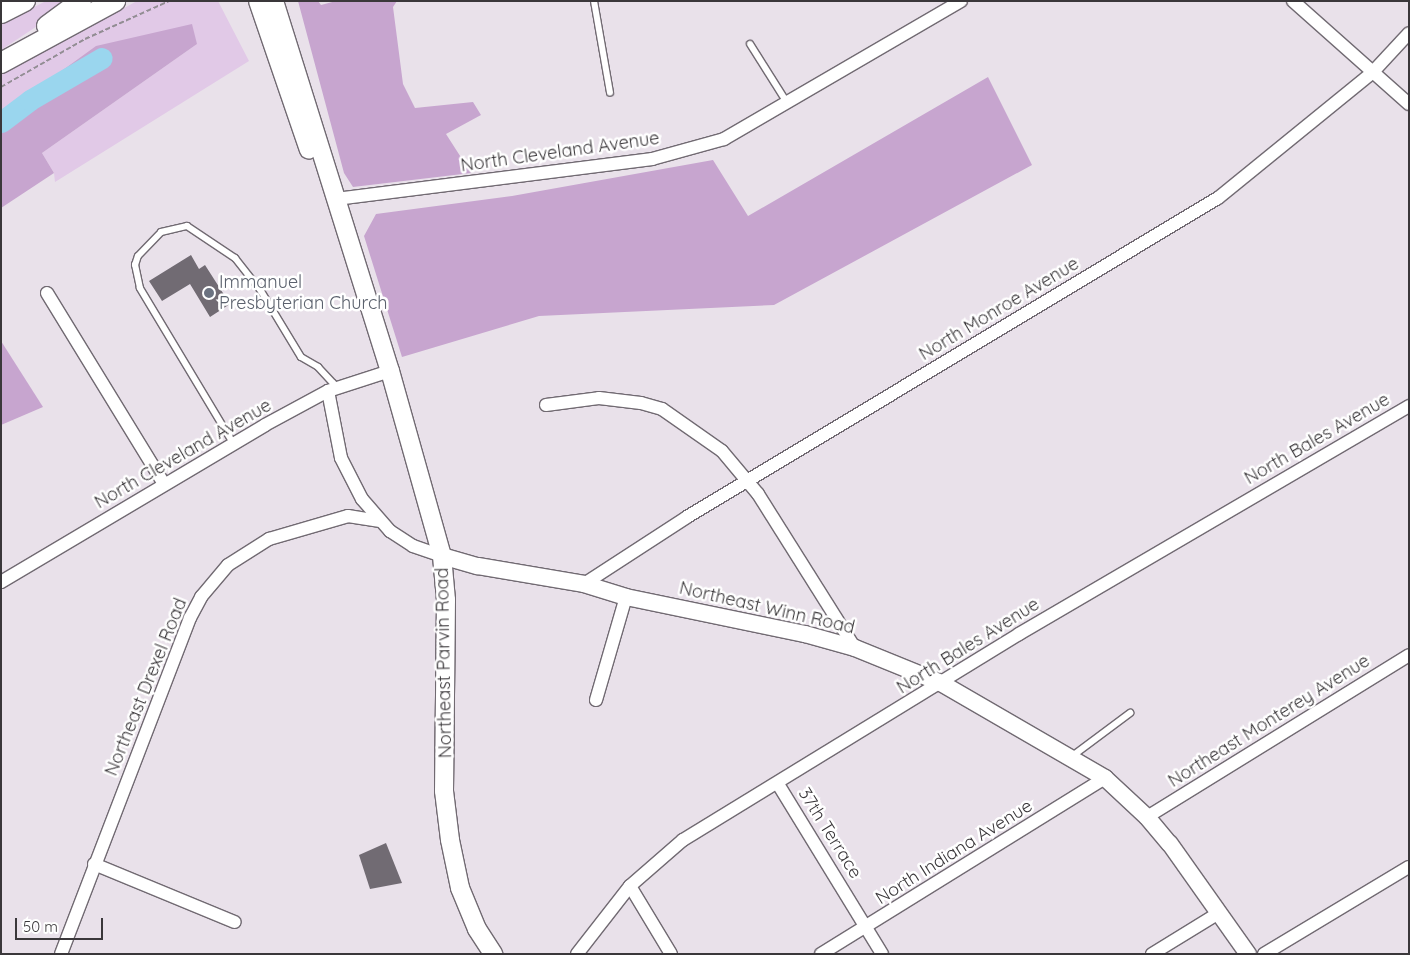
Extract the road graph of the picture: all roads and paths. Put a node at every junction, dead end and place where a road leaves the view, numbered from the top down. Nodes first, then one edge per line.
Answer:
1 (25, 1) edge
2 (81, 1) edge
3 (115, 1) edge
4 (169, 1) edge
5 (258, 1) edge
6 (274, 1) edge
7 (594, 1) edge
8 (961, 1) edge
9 (1293, 1) edge
10 (1, 13) edge
11 (1409, 33) edge
12 (750, 44) dead end
13 (1, 61) edge
14 (1372, 73) junction
15 (1, 88) edge
16 (610, 93) dead end
17 (788, 104) junction
18 (1409, 104) edge
19 (336, 199) junction
20 (47, 293) dead end
21 (390, 371) junction
22 (331, 390) junction
23 (546, 405) dead end
24 (1409, 406) edge
25 (233, 443) junction
26 (748, 480) junction
27 (164, 484) junction
28 (380, 520) junction
29 (442, 556) junction
30 (1, 582) edge
31 (584, 584) junction
32 (626, 597) junction
33 (855, 648) junction
34 (1409, 655) edge
35 (941, 683) junction
36 (596, 700) dead end
37 (1130, 712) dead end
38 (1070, 758) junction
39 (1105, 778) junction
40 (778, 784) junction
41 (1147, 817) junction
42 (94, 864) junction
43 (1409, 868) edge
44 (630, 886) junction
45 (1219, 913) junction
46 (235, 922) dead end
47 (867, 927) junction
48 (61, 954) edge
49 (493, 954) edge
50 (577, 954) edge
51 (671, 954) edge
52 (821, 954) edge
53 (882, 954) edge
54 (1152, 954) edge
55 (1248, 954) edge
56 (1264, 954) edge

1 - 10 main road
2 - 13 main road
3 - 13 main road
4 - 15 path
5 - 19 main road, Northeast Parvin Road
6 - 19 main road, Northeast Parvin Road
7 - 16 lane
8 - 17 street, North Cleveland Avenue
9 - 14 street
11 - 14 street, North Monroe Avenue
12 - 17 lane
14 - 18 street
14 - 26 street, North Monroe Avenue
17 - 19 street, North Cleveland Avenue
19 - 21 main road, Northeast Parvin Road
20 - 27 street
21 - 22 street, North Cleveland Avenue
21 - 29 main road, Northeast Parvin Road
22 - 25 street, North Cleveland Avenue
22 - 25 lane
22 - 28 street, Northeast Winn Road
23 - 26 street
24 - 35 street, North Bales Avenue
25 - 27 street, North Cleveland Avenue
26 - 31 street, North Monroe Avenue
26 - 33 street
27 - 30 street, North Cleveland Avenue
28 - 29 street, Northeast Winn Road
28 - 42 street, Northeast Drexel Road
29 - 31 street, Northeast Winn Road
29 - 49 main road, Northeast Parvin Road
31 - 32 street, Northeast Winn Road
32 - 33 street, Northeast Winn Road
32 - 36 street
33 - 35 street, Northeast Winn Road
34 - 41 street, Northeast Monterey Avenue
35 - 38 street, Northeast Winn Road
35 - 40 street, North Bales Avenue
37 - 38 lane
38 - 39 street, Northeast Winn Road
39 - 41 street, Northeast Winn Road
39 - 47 street, North Indiana Avenue
40 - 44 street, North Bales Avenue
40 - 47 street, 37th Terrace
41 - 45 street, Northeast Winn Road
42 - 46 street
42 - 48 street, Northeast Drexel Road
43 - 56 street
44 - 50 street, North Bales Avenue
44 - 51 street
45 - 54 street
45 - 55 street, Northeast Winn Road
47 - 52 street, North Indiana Avenue
47 - 53 street, 37th Terrace

